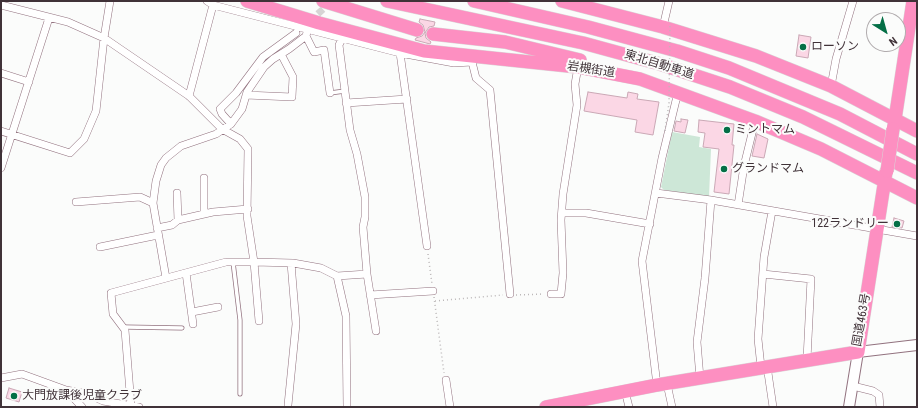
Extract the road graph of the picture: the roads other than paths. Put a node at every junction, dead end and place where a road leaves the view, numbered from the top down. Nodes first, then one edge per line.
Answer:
1 (110, 1) edge
2 (247, 1) edge
3 (323, 1) edge
4 (387, 1) edge
5 (474, 1) edge
6 (562, 1) edge
7 (669, 1) edge
8 (853, 1) edge
9 (913, 1) edge
10 (210, 3) edge
11 (1, 5) edge
12 (49, 18) junction
13 (666, 25) junction
14 (417, 30) dead end
15 (913, 30) edge
16 (307, 32) junction
17 (296, 33) dead end
18 (433, 34) dead end
19 (343, 37) junction
20 (104, 38) junction
21 (400, 53) junction
22 (281, 54) junction
23 (475, 60) junction
24 (578, 66) junction
25 (599, 70) junction
26 (1, 73) edge
27 (29, 82) junction
28 (831, 86) junction
29 (345, 91) junction
30 (678, 92) junction
31 (330, 93) joint
32 (246, 95) junction
33 (189, 96) junction
34 (407, 100) junction
35 (346, 103) junction
36 (755, 121) junction
37 (231, 124) junction
38 (894, 124) junction
39 (222, 129) junction
40 (1, 131) edge
41 (917, 131) edge
42 (11, 134) junction
43 (917, 154) edge
44 (1, 168) edge
45 (917, 172) edge
46 (886, 176) junction
47 (204, 178) dead end
48 (177, 193) dead end
49 (656, 193) junction
50 (917, 198) edge
51 (711, 200) junction
52 (76, 202) dead end
53 (153, 202) junction
54 (738, 205) junction
55 (248, 208) junction
56 (772, 211) junction
57 (562, 213) junction
58 (204, 214) junction
59 (178, 220) junction
60 (650, 224) junction
61 (157, 228) junction
62 (877, 230) junction
63 (158, 236) junction
64 (917, 236) edge
65 (427, 246) road end
66 (100, 247) dead end
67 (233, 262) junction
68 (254, 262) junction
69 (291, 263) junction
70 (186, 273) junction
71 (367, 274) junction
72 (763, 274) junction
73 (337, 276) junction
74 (166, 278) junction
75 (433, 291) road end
76 (510, 294) road end
77 (551, 294) road end
78 (370, 295) junction
79 (218, 307) dead end
80 (192, 312) junction
81 (259, 321) dead end
82 (193, 324) dead end
83 (122, 326) junction
84 (182, 328) dead end
85 (376, 330) dead end
86 (917, 345) edge
87 (858, 352) junction
88 (806, 359) junction
89 (764, 367) junction
90 (1, 378) edge
91 (700, 378) junction
92 (446, 380) road end
93 (662, 384) junction
94 (852, 386) junction
95 (66, 390) junction
96 (625, 392) junction
97 (240, 394) dead end
98 (135, 406) edge
99 (288, 406) dead end
100 (552, 406) edge
101 (82, 407) edge
102 (347, 407) edge
103 (450, 407) edge
104 (629, 407) edge
105 (672, 407) edge
106 (772, 407) edge
107 (849, 407) edge
108 (880, 407) edge

1 - 20 street
2 - 23 highway, 岩槻街道
3 - 14 highway
4 - 45 highway, 東北自動車道
5 - 43 highway, 東北自動車道
6 - 13 highway
7 - 13 street
8 - 28 street
9 - 15 highway, 国道463号
10 - 16 street
10 - 33 street
11 - 12 street
12 - 20 street
12 - 27 street
13 - 28 highway
15 - 38 highway, 国道463号
16 - 19 street
16 - 22 street
16 - 31 street
17 - 37 street
18 - 25 highway
19 - 21 street
19 - 29 street
20 - 33 street
20 - 42 street
21 - 23 street
21 - 34 street
22 - 32 street
22 - 32 street
23 - 24 highway, 岩槻街道
23 - 76 street
24 - 25 highway, 岩槻街道
24 - 57 street
25 - 30 highway, 岩槻街道
26 - 27 street
27 - 42 street
28 - 38 highway
29 - 31 lane
29 - 35 street
30 - 36 highway, 岩槻街道
30 - 49 street
32 - 37 street
33 - 39 street
34 - 35 street
34 - 65 street
35 - 71 street
36 - 46 highway, 岩槻街道
36 - 54 street
37 - 39 street
38 - 41 highway
38 - 46 highway, 国道463号, bridge
39 - 53 street
39 - 55 street
40 - 42 street
42 - 44 street
46 - 50 highway, 岩槻街道
46 - 62 highway, 国道463号
47 - 58 street
48 - 59 street
49 - 51 street
49 - 60 street
51 - 54 street
51 - 91 street
52 - 53 street
53 - 61 street
54 - 56 street
55 - 58 street
55 - 68 street
56 - 62 street
56 - 72 street
57 - 60 street
57 - 77 street
58 - 59 street
59 - 61 street
60 - 93 street
61 - 63 street
62 - 64 street
62 - 87 highway, 国道463号
63 - 66 street
63 - 74 street
67 - 68 street
67 - 70 street
67 - 97 lane
68 - 69 street
68 - 81 street
69 - 73 street
69 - 99 street
70 - 74 street
70 - 80 street
71 - 73 street
71 - 78 street
72 - 88 street
72 - 89 street
73 - 102 street
74 - 83 street
75 - 78 street
78 - 85 street
79 - 80 street
80 - 82 street
83 - 84 lane
83 - 98 street
86 - 87 main road
87 - 88 highway, 国道463号
87 - 94 main road
88 - 89 highway, 国道463号
89 - 91 highway, 国道463号
89 - 106 street
90 - 95 street
91 - 93 highway, 国道463号
92 - 103 street
93 - 96 highway, 国道463号
93 - 105 street
94 - 107 main road
94 - 108 street
95 - 98 street
95 - 101 street
96 - 100 highway, 国道463号
96 - 104 street

